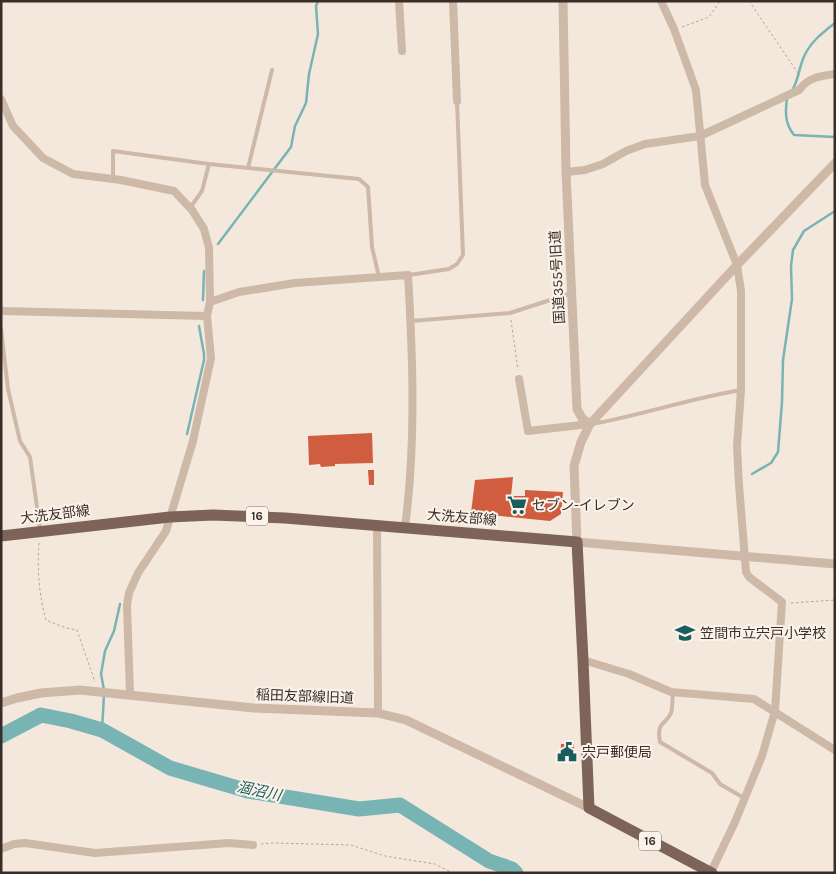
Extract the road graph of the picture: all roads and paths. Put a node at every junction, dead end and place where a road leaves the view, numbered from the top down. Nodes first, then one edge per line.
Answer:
1 (400, 1) edge
2 (453, 1) edge
3 (563, 1) edge
4 (661, 1) edge
5 (720, 1) edge
6 (749, 1) edge
7 (674, 29) junction
8 (402, 51) dead end
9 (272, 70) dead end
10 (835, 74) edge
11 (805, 83) junction
12 (1, 99) edge
13 (457, 101) joint
14 (700, 136) junction
15 (835, 163) edge
16 (209, 164) junction
17 (248, 168) junction
18 (566, 172) junction
19 (113, 179) junction
20 (190, 208) junction
21 (737, 265) junction
22 (408, 275) junction
23 (379, 277) junction
24 (572, 293) junction
25 (210, 302) junction
26 (1, 311) edge
27 (510, 313) junction
28 (207, 316) junction
29 (411, 321) junction
30 (1, 329) edge
31 (519, 379) joint
32 (741, 390) junction
33 (590, 424) junction
34 (170, 517) junction
35 (377, 525) junction
36 (405, 527) junction
37 (41, 532) junction
38 (1, 536) edge
39 (577, 542) junction
40 (745, 556) junction
41 (835, 564) edge
42 (835, 600) edge
43 (782, 602) junction
44 (583, 660) junction
45 (99, 692) junction
46 (673, 692) junction
47 (130, 694) junction
48 (1, 703) edge
49 (775, 711) junction
50 (378, 713) junction
51 (835, 750) edge
52 (744, 798) junction
53 (589, 808) junction
54 (253, 845) joint
55 (1, 849) edge
56 (711, 872) edge
57 (453, 873) edge

1 - 8 street
2 - 13 street
3 - 18 street, 国道355号旧道
4 - 7 street
5 - 7 path
6 - 11 path
7 - 14 street
9 - 17 lane
10 - 11 street
11 - 14 street
12 - 19 street
13 - 22 lane
14 - 18 street
14 - 21 street
15 - 21 street
16 - 17 lane
16 - 19 lane
16 - 20 lane
17 - 23 lane
18 - 24 street, 国道355号旧道
19 - 20 street
20 - 25 street
21 - 32 street
21 - 33 street
22 - 23 street
22 - 29 street
23 - 25 street
24 - 27 lane
24 - 33 street, 国道355号旧道
25 - 28 street
26 - 28 street
27 - 29 lane
27 - 31 path
28 - 34 street
29 - 36 street
30 - 37 lane
31 - 33 street
32 - 33 lane
32 - 40 street
33 - 39 street
34 - 35 main road, 大洗友部線 / 16
34 - 37 main road, 大洗友部線 / 16
34 - 47 street
35 - 36 main road, 大洗友部線 / 16
35 - 50 street
36 - 39 main road, 大洗友部線 / 16
37 - 38 main road, 大洗友部線 / 16
37 - 45 path
39 - 40 street
39 - 44 main road
40 - 41 street
40 - 43 street
42 - 43 path
43 - 49 street
44 - 46 street
44 - 53 main road
45 - 47 street, 稲田友部線旧道
45 - 48 street, 稲田友部線旧道
46 - 49 street
46 - 52 lane
47 - 50 street, 稲田友部線旧道
49 - 51 street
49 - 52 street
50 - 53 street, 稲田友部線旧道
52 - 56 street
53 - 56 main road, 16
54 - 55 street
54 - 57 path

